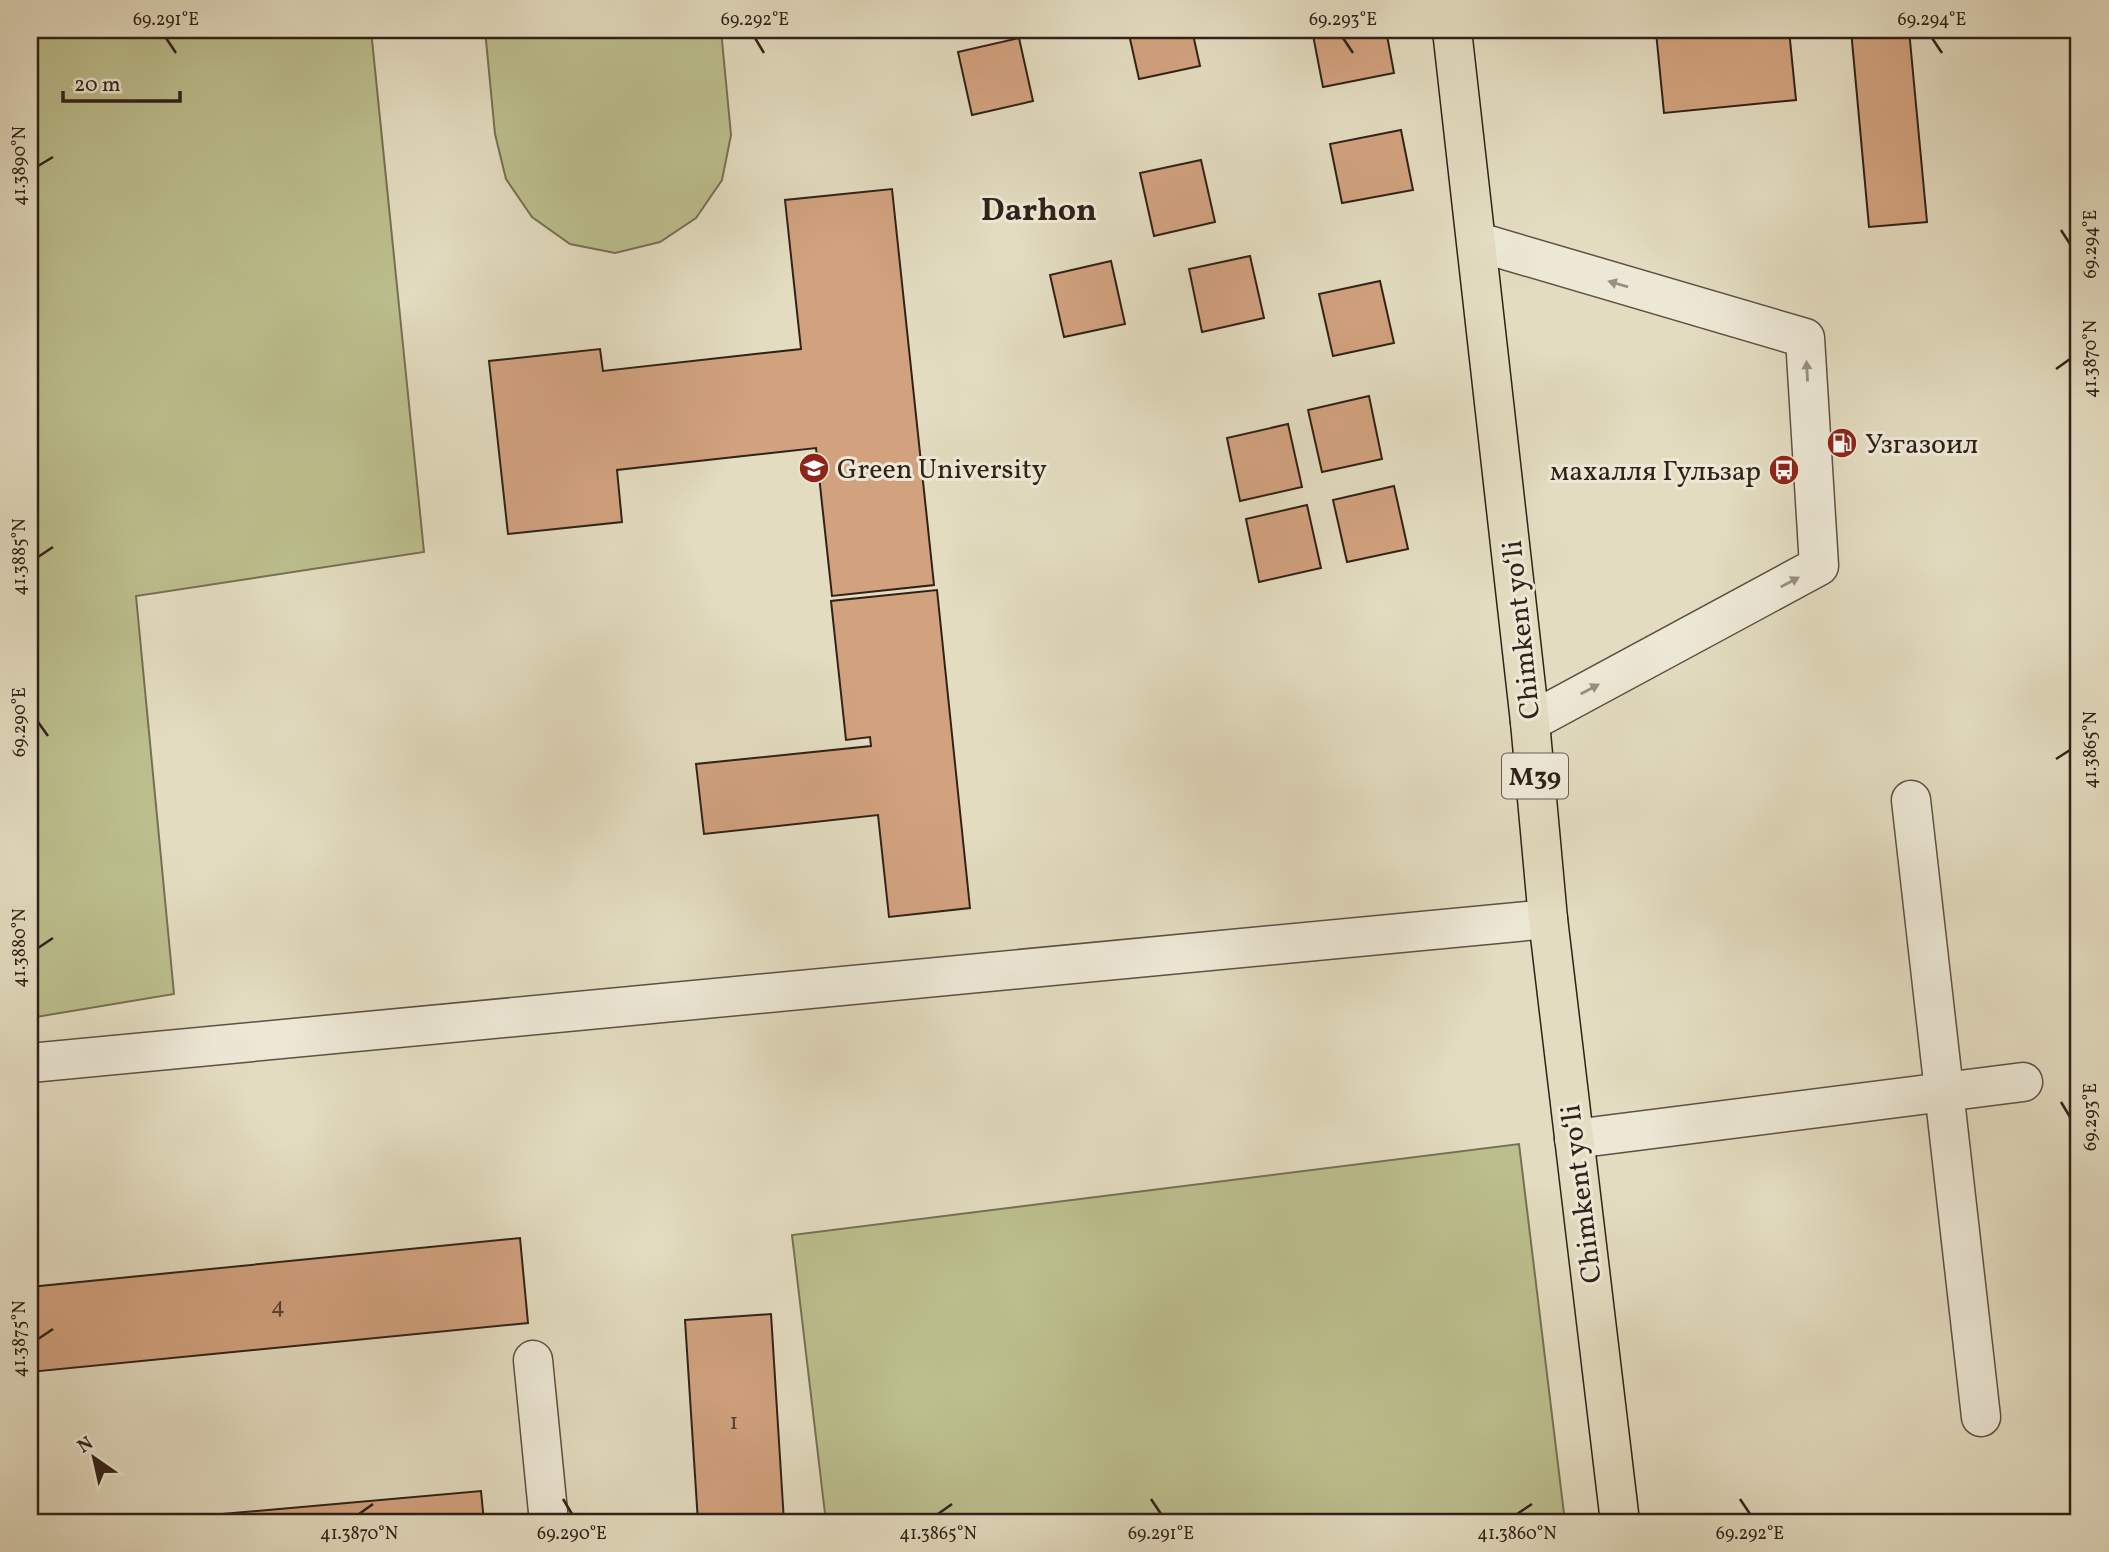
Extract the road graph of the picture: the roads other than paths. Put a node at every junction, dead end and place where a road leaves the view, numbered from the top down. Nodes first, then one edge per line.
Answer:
1 (1452, 30) edge
2 (1478, 242) junction
3 (1530, 722) junction
4 (1911, 800) dead end
5 (1549, 919) junction
6 (30, 1063) edge
7 (2023, 1082) dead end
8 (1944, 1092) junction
9 (1574, 1139) junction
10 (533, 1360) dead end
11 (1981, 1416) dead end
12 (549, 1522) edge
13 (1620, 1522) edge

1 - 2 highway, Chimkent yo‘li / M39
2 - 3 highway, Chimkent yo‘li / M39
3 -> 2 lane
3 - 5 highway, Chimkent yo‘li / M39
4 - 8 lane
5 - 6 lane
5 - 9 highway, Chimkent yo‘li / M39
7 - 8 lane
8 - 9 lane
8 - 11 lane
9 - 13 highway, Chimkent yo‘li / M39
10 - 12 lane

